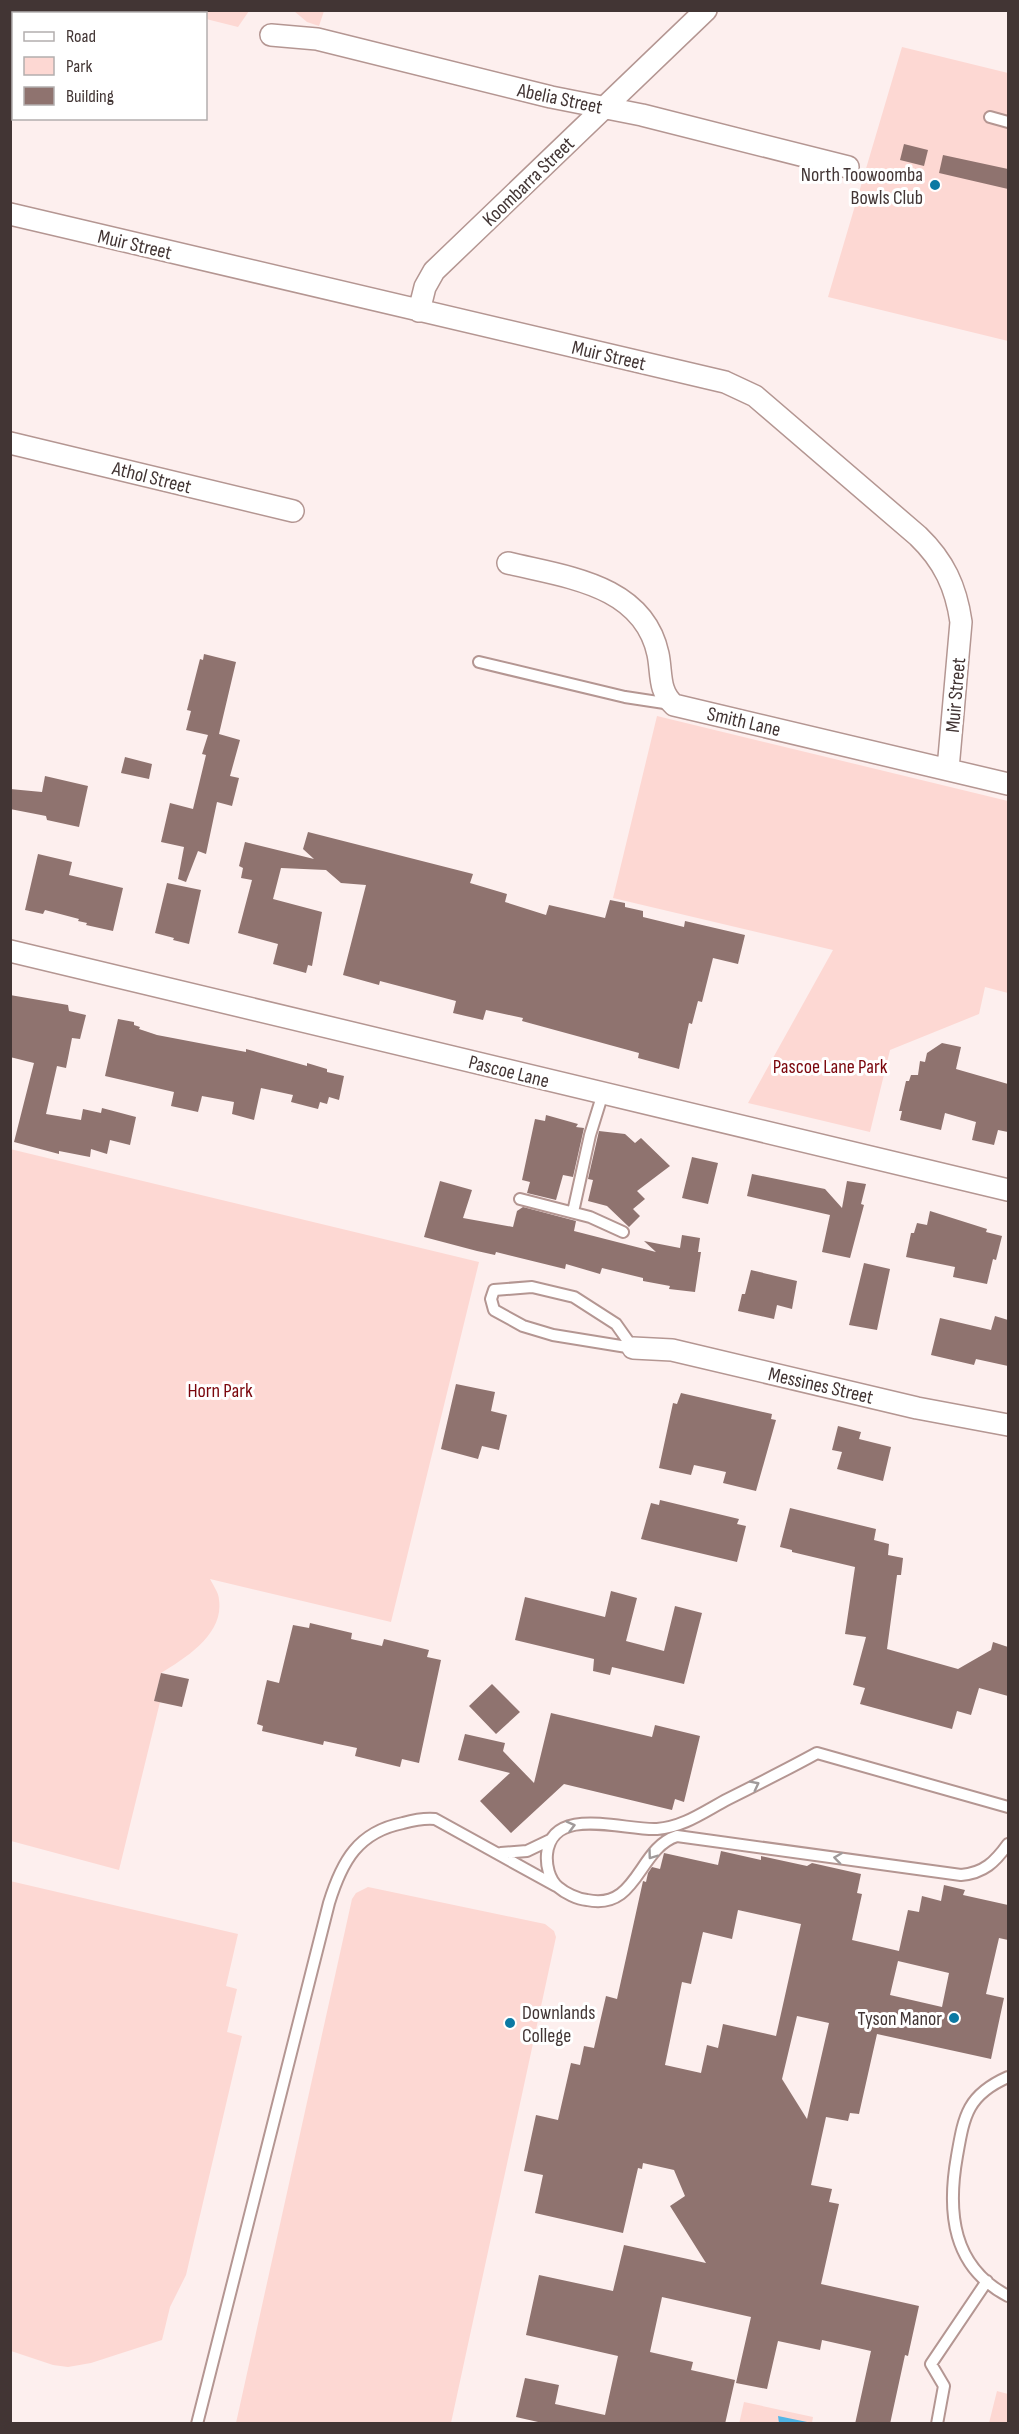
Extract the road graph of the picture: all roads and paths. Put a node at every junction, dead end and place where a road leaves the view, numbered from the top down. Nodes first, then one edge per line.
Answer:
1 (706, 10) edge
2 (272, 35) dead end
3 (605, 108) junction
4 (990, 117) dead end
5 (1008, 122) edge
6 (848, 167) dead end
7 (10, 214) edge
8 (419, 311) junction
9 (10, 442) edge
10 (293, 510) dead end
11 (508, 563) dead end
12 (479, 662) dead end
13 (674, 705) junction
14 (948, 769) junction
15 (1008, 784) edge
16 (10, 951) edge
17 (603, 1093) junction
18 (1008, 1191) edge
19 (520, 1199) dead end
20 (573, 1212) junction
21 (623, 1232) dead end
22 (633, 1348) junction
23 (1008, 1425) edge
24 (1008, 1807) edge
25 (550, 1840) junction
26 (1008, 1844) edge
27 (497, 1853) junction
28 (559, 1888) junction
29 (1008, 2078) edge
30 (987, 2281) junction
31 (1008, 2296) edge
32 (197, 2424) edge
33 (938, 2424) edge

1 - 3 street, Koombarra Street
2 - 3 street, Abelia Street
3 - 6 street, Abelia Street
3 - 8 street, Koombarra Street
4 - 5 lane
7 - 8 street, Muir Street
8 - 14 street, Muir Street
9 - 10 street, Athol Street
11 - 13 street
12 - 13 lane, Smith Lane
13 - 14 street, Smith Lane
14 - 15 street, Smith Lane
16 - 17 street, Pascoe Lane
17 - 18 street, Pascoe Lane
17 - 20 lane
19 - 20 lane
20 - 21 lane
22 - 22 lane
22 - 23 street, Messines Street
25 -> 24 lane
25 - 27 lane
25 - 28 lane
26 -> 28 lane
27 - 28 lane
27 - 32 lane
29 - 30 lane
30 - 31 lane
30 - 33 lane

